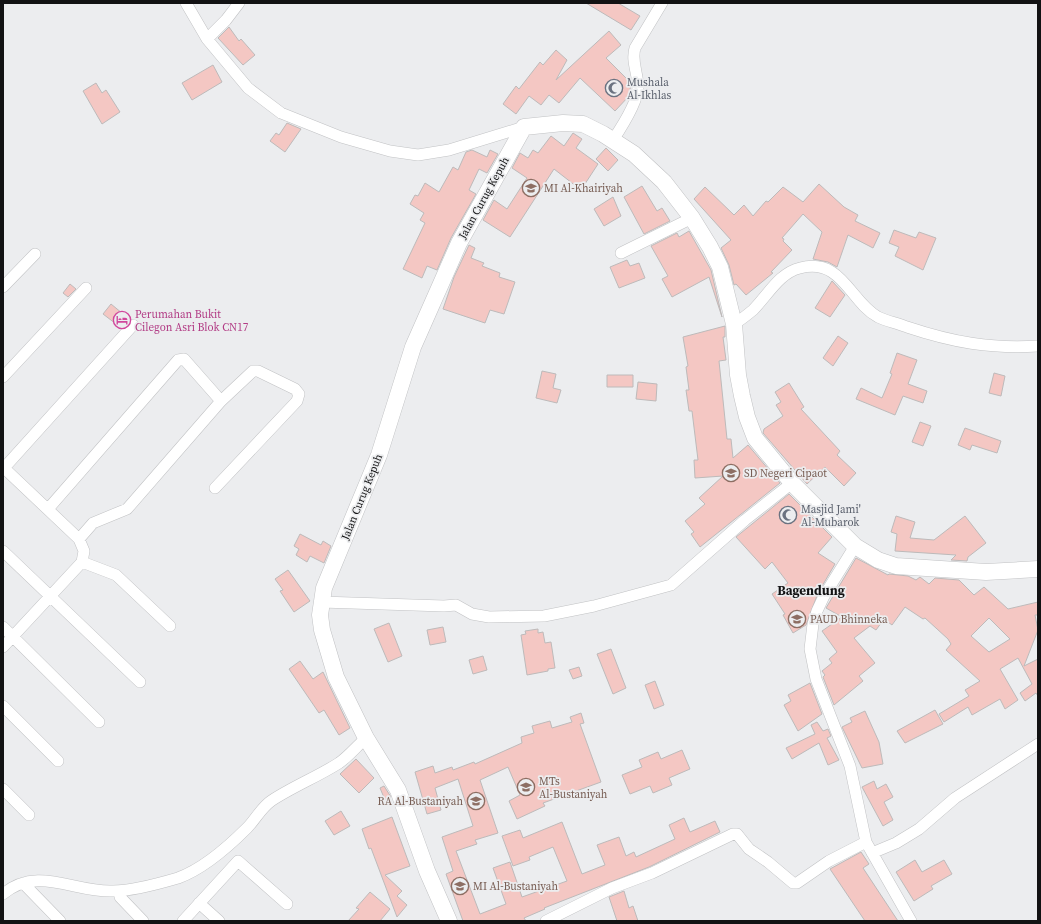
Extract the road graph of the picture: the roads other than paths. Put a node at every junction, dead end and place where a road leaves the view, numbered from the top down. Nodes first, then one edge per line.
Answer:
1 (186, 3) edge
2 (239, 3) edge
3 (662, 3) edge
4 (207, 39) junction
5 (524, 127) junction
6 (613, 140) junction
7 (692, 218) junction
8 (621, 253) dead end
9 (35, 254) dead end
10 (3, 287) edge
11 (86, 288) dead end
12 (734, 324) junction
13 (133, 325) dead end
14 (1038, 346) edge
15 (3, 377) edge
16 (221, 401) junction
17 (3, 468) edge
18 (792, 483) junction
19 (215, 488) dead end
20 (48, 509) junction
21 (79, 539) junction
22 (855, 546) junction
23 (3, 551) edge
24 (82, 562) junction
25 (1038, 570) edge
26 (50, 596) junction
27 (321, 602) junction
28 (170, 626) dead end
29 (3, 627) edge
30 (13, 636) junction
31 (3, 647) edge
32 (140, 682) dead end
33 (3, 706) edge
34 (99, 722) dead end
35 (366, 738) junction
36 (1038, 744) edge
37 (58, 761) dead end
38 (3, 789) edge
39 (29, 815) dead end
40 (866, 842) junction
41 (872, 853) junction
42 (23, 883) junction
43 (3, 894) edge
44 (120, 896) dead end
45 (199, 903) junction
46 (287, 904) dead end
47 (60, 921) edge
48 (143, 921) edge
49 (183, 921) edge
50 (219, 921) edge
51 (450, 921) edge
52 (546, 921) edge
53 (910, 921) edge

1 - 4 street
2 - 4 street
3 - 6 street
4 - 5 street
5 - 6 street
5 - 27 street, Jalan Curug Kepuh
6 - 7 street
7 - 8 street
7 - 12 street
9 - 10 street
11 - 15 street
12 - 14 street
12 - 18 street
13 - 17 street
16 - 19 street
16 - 20 street
16 - 21 street
17 - 20 street
18 - 22 street
18 - 27 street
20 - 21 street
21 - 24 street
22 - 25 street
22 - 40 street
23 - 26 street
24 - 26 street
24 - 28 street
26 - 30 street
26 - 32 street
27 - 35 street, Jalan Curug Kepuh
29 - 30 street
30 - 31 street
30 - 34 street
33 - 37 street
35 - 42 street
35 - 51 street, Jalan Curug Kepuh
36 - 41 street
38 - 39 street
40 - 41 street
40 - 52 street
41 - 53 street
42 - 43 street
42 - 47 street
44 - 48 street
45 - 46 street
45 - 49 street
45 - 50 street

